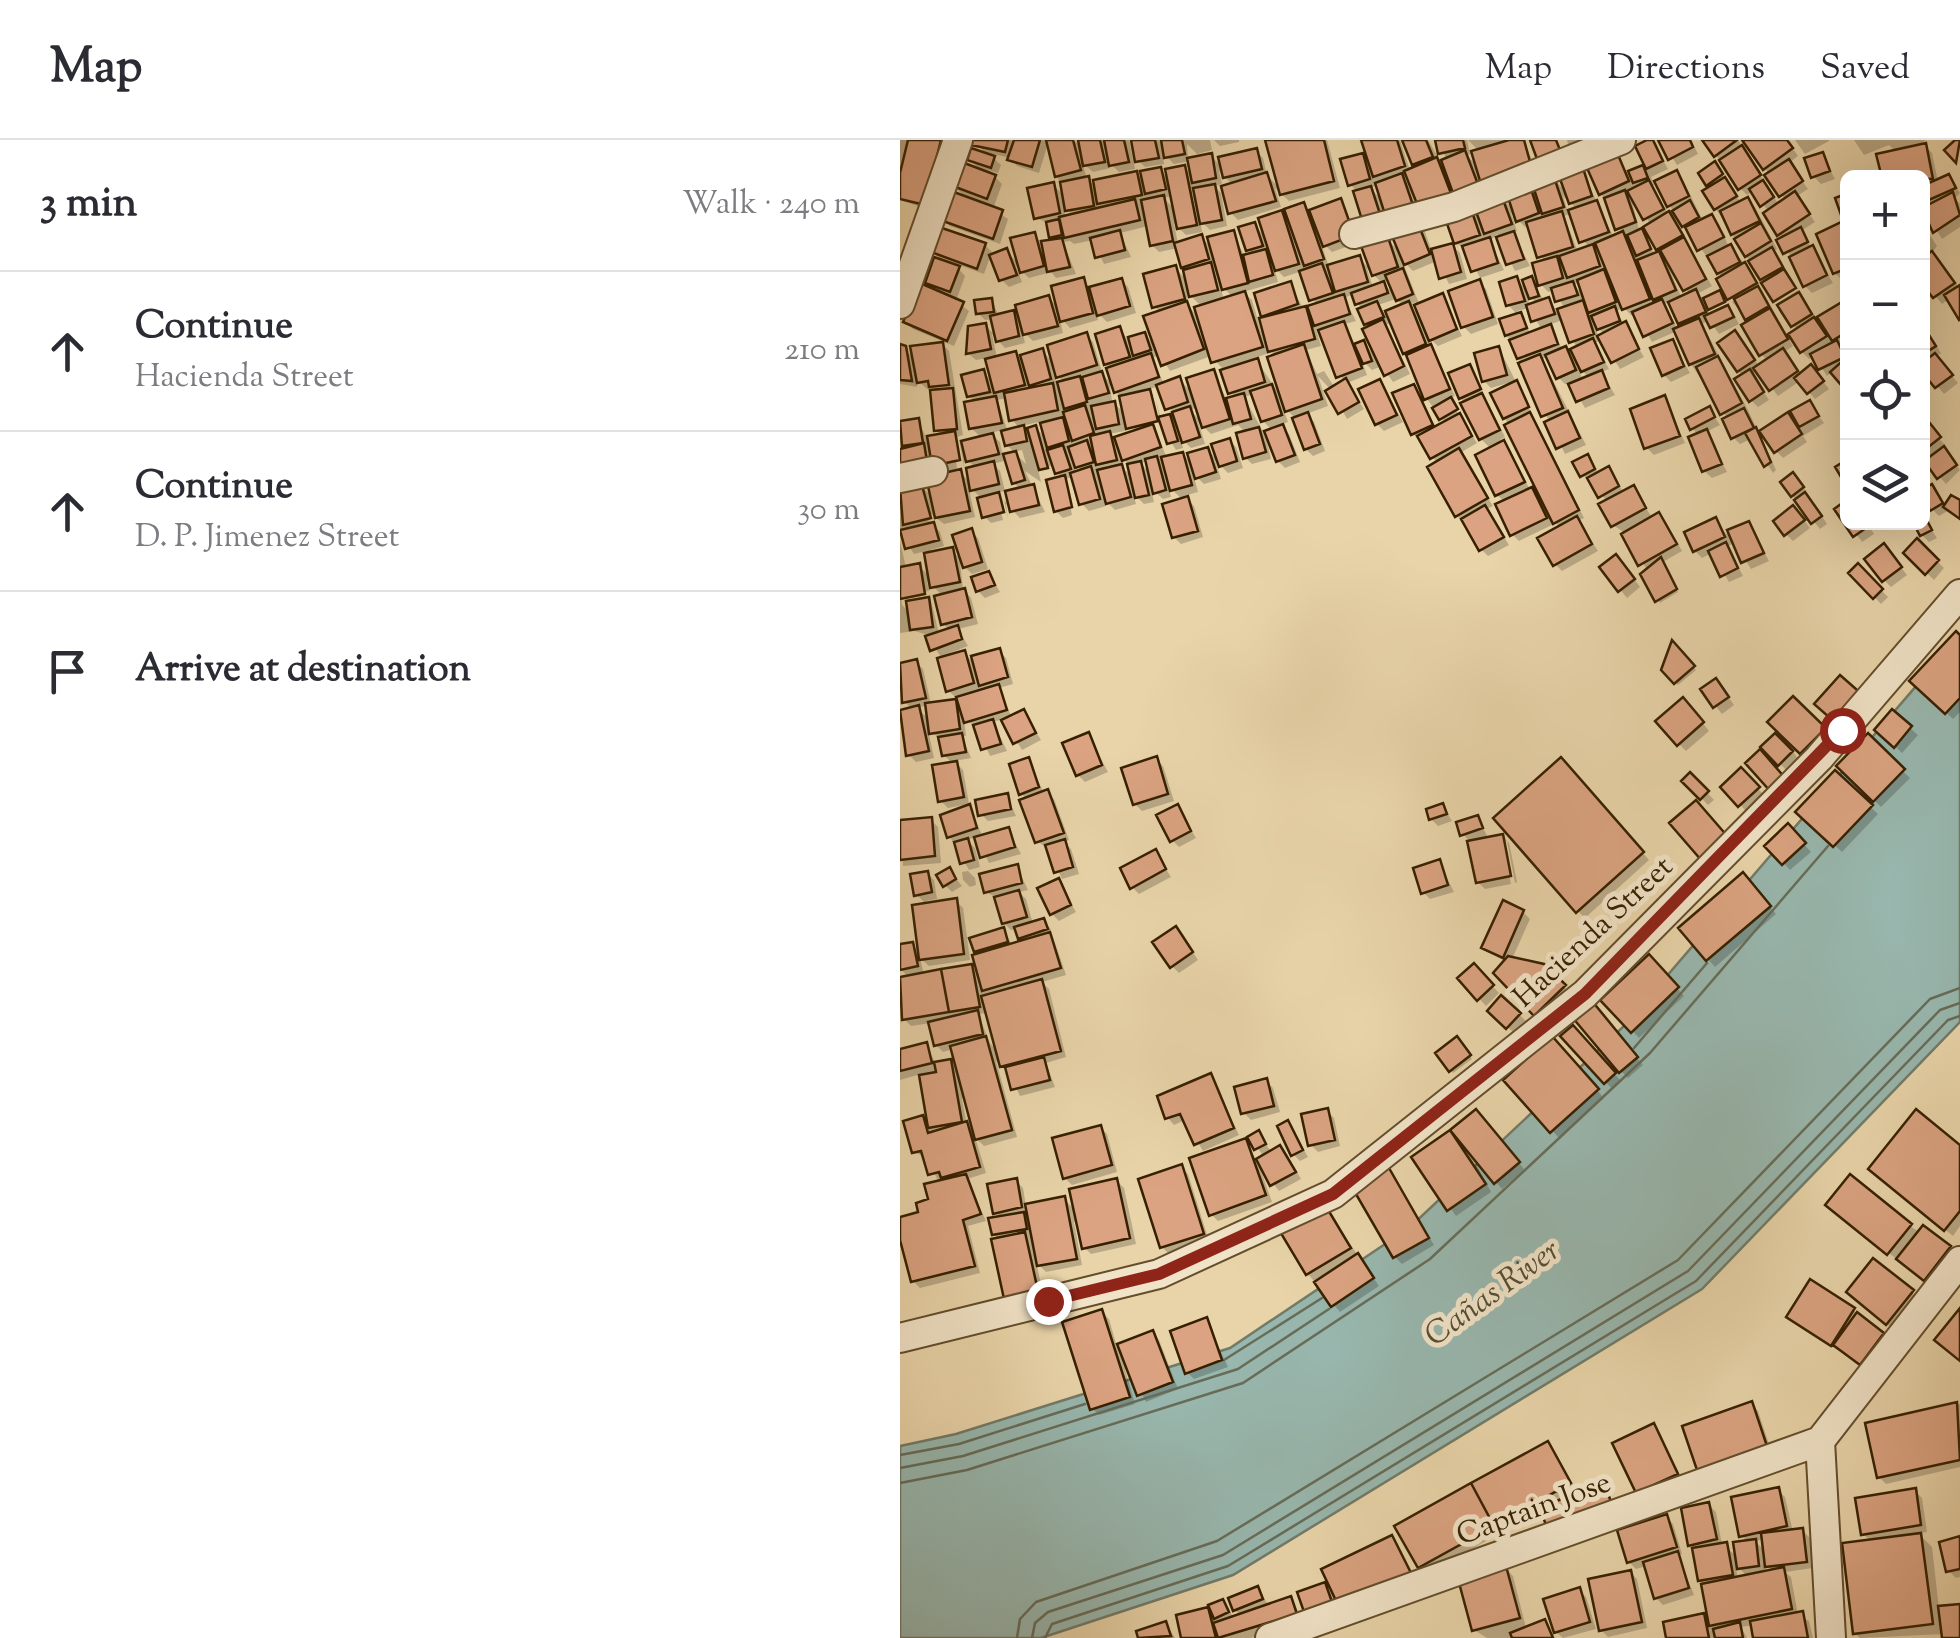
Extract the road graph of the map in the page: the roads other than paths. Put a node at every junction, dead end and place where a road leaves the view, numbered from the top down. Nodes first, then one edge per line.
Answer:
1 (958, 140) edge
2 (1621, 140) edge
3 (913, 231) edge
4 (1354, 234) dead end
5 (900, 304) edge
6 (933, 471) dead end
7 (900, 478) edge
8 (1960, 594) edge
9 (1960, 1261) edge
10 (900, 1338) edge
11 (1820, 1442) junction
12 (1270, 1638) edge
13 (1830, 1638) edge

1 - 3 street
2 - 4 street
3 - 5 street
6 - 7 street
8 - 10 street, Hacienda Street
9 - 11 street
11 - 12 street, Captain Jose
11 - 13 street

